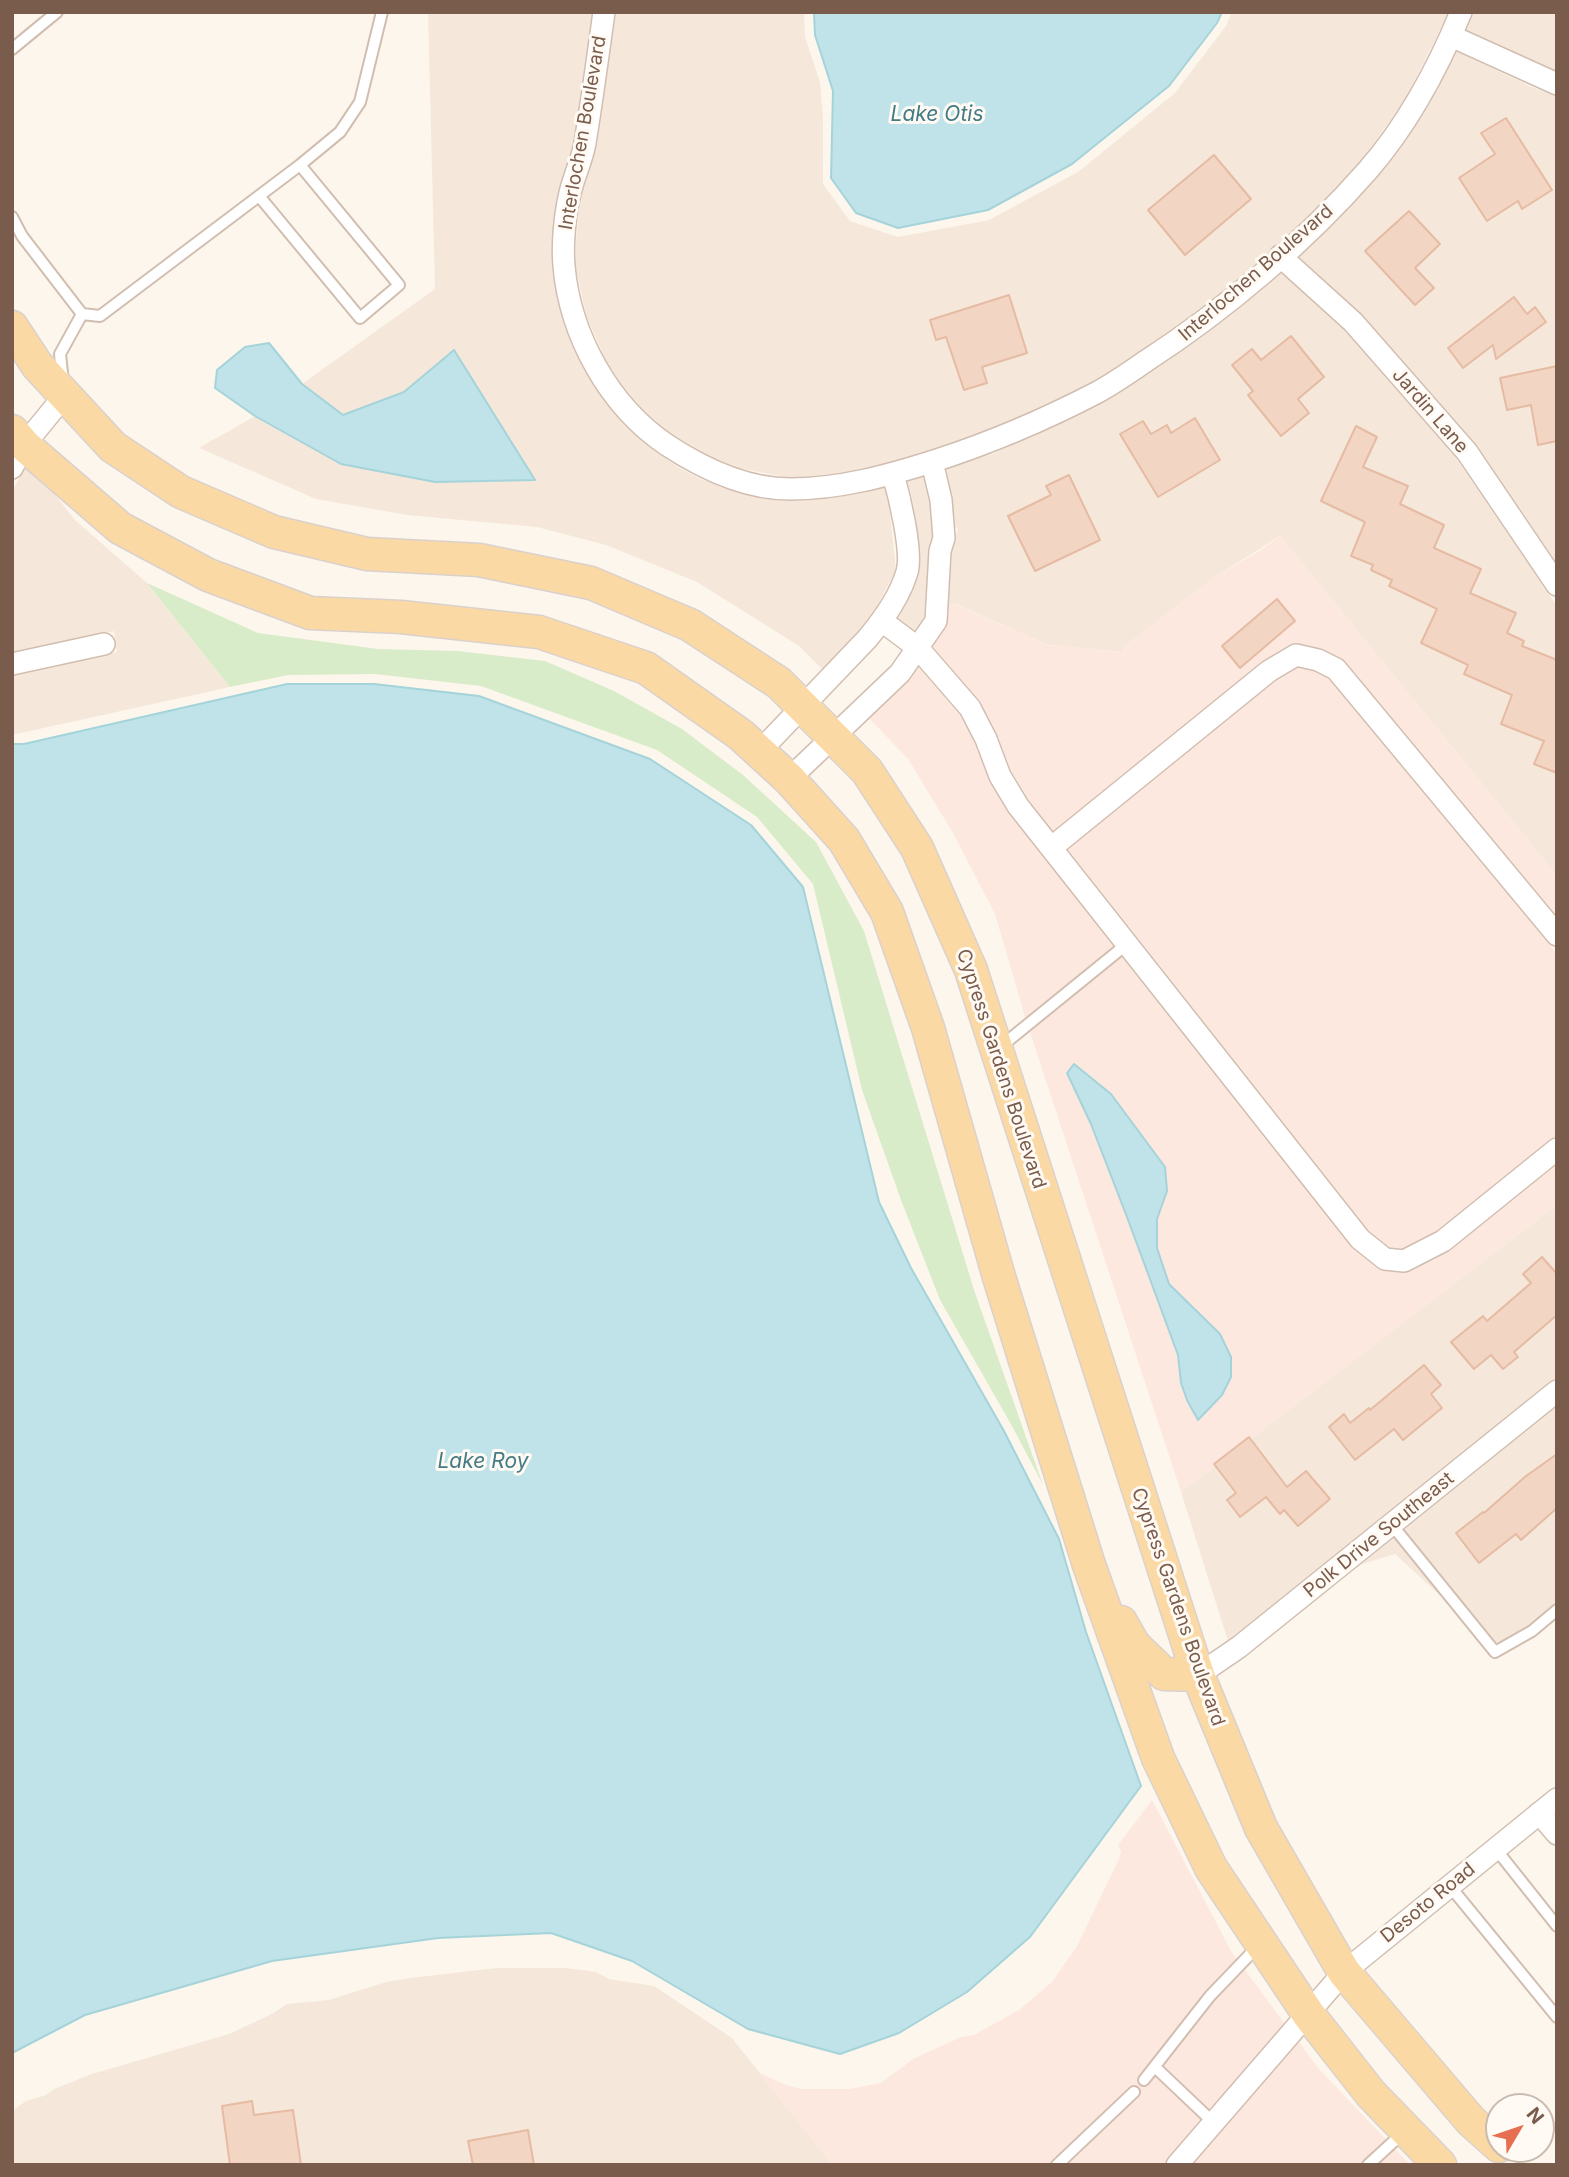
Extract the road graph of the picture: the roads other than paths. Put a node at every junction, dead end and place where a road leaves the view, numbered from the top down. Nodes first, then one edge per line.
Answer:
1 (57, 12) edge
2 (382, 12) edge
3 (604, 12) edge
4 (1461, 12) edge
5 (1451, 36) junction
6 (12, 50) edge
7 (1557, 83) edge
8 (300, 165) junction
9 (259, 196) junction
10 (12, 216) edge
11 (1280, 256) junction
12 (82, 314) junction
13 (12, 327) edge
14 (65, 395) junction
15 (15, 450) edge
16 (932, 462) junction
17 (893, 474) junction
18 (1557, 585) edge
19 (882, 621) junction
20 (104, 644) dead end
21 (918, 648) junction
22 (12, 664) edge
23 (804, 707) junction
24 (833, 737) junction
25 (760, 751) junction
26 (789, 779) junction
27 (1051, 848) junction
28 (1557, 935) edge
29 (1127, 944) junction
30 (997, 1050) junction
31 (1557, 1149) edge
32 (1557, 1391) edge
33 (1392, 1525) junction
34 (1089, 1565) junction
35 (1557, 1610) edge
36 (1198, 1675) junction
37 (1557, 1799) edge
38 (1539, 1813) junction
39 (1557, 1833) edge
40 (1495, 1848) junction
41 (1449, 1885) junction
42 (1557, 1926) edge
43 (1261, 1943) junction
44 (1344, 1972) junction
45 (1308, 2015) junction
46 (1557, 2017) edge
47 (1155, 2067) junction
48 (1144, 2080) dead end
49 (1134, 2092) dead end
50 (1214, 2123) junction
51 (1406, 2130) junction
52 (1485, 2134) edge
53 (1057, 2165) edge
54 (1177, 2165) edge
55 (1368, 2165) edge
56 (1440, 2165) edge

1 - 6 lane
2 - 8 lane
3 - 17 street, Interlochen Boulevard
4 - 5 street, Interlochen Boulevard
5 - 7 street
5 - 11 street, Interlochen Boulevard
8 - 9 lane
8 - 9 lane
9 - 12 lane
10 - 12 lane
11 - 16 street, Interlochen Boulevard
11 - 18 street, Jardin Lane
12 - 14 lane
13 - 14 main road, Cypress Gardens Boulevard
14 - 15 street
14 - 23 main road, Cypress Gardens Boulevard
15 - 25 main road
16 - 17 street, Interlochen Boulevard
16 - 21 street
17 - 19 street
19 - 21 street
19 - 23 street
20 - 22 street
21 - 24 street
21 - 27 street
23 - 24 main road, Cypress Gardens Boulevard
23 - 25 street
24 - 26 street
24 - 30 main road, Cypress Gardens Boulevard
25 - 26 main road
26 - 34 main road
27 - 28 street
27 - 29 street
29 - 30 lane
29 - 31 street
30 - 36 main road, Cypress Gardens Boulevard
32 - 33 street, Polk Drive Southeast
33 - 35 lane
33 - 36 street, Polk Drive Southeast
34 - 36 main road
34 - 43 main road
36 - 44 main road, Cypress Gardens Boulevard
37 - 38 street, Desoto Road
38 - 39 street
38 - 40 street, Desoto Road
40 - 41 street, Desoto Road
40 - 42 lane
41 - 44 street, Desoto Road
41 - 46 lane
43 - 45 main road
43 - 47 lane
44 - 45 street, Desoto Road
44 - 52 main road, Cypress Gardens Boulevard
45 - 50 street, Desoto Road
45 - 51 main road
47 - 48 lane
47 - 50 lane
49 - 53 lane
50 - 54 street, Desoto Road
51 - 55 lane
51 - 56 main road

